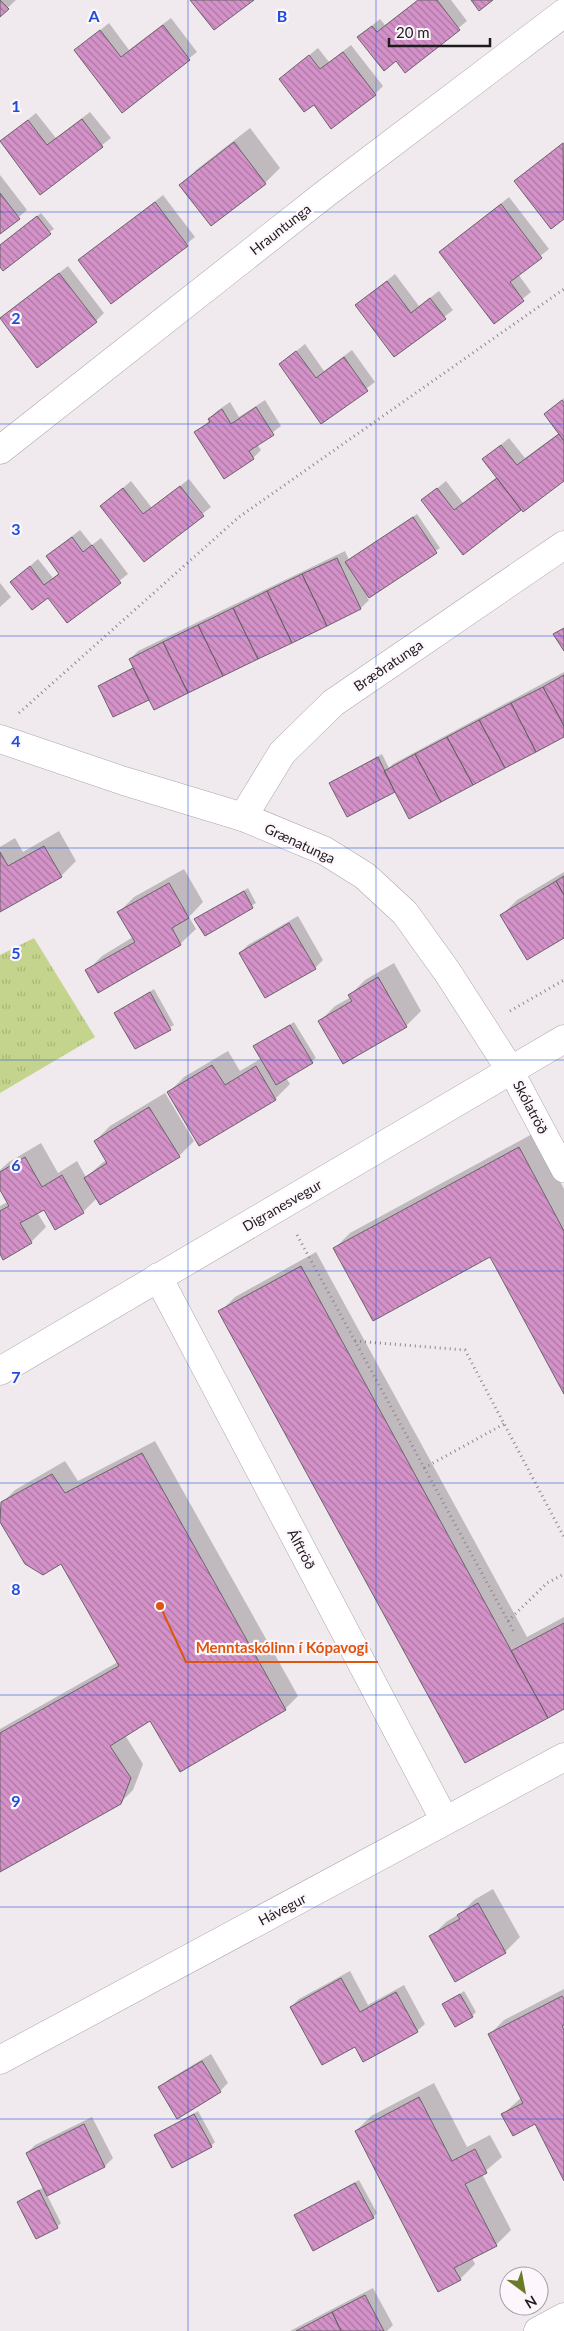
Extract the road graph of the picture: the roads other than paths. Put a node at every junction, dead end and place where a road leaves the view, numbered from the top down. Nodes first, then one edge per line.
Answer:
1 (564, 13) edge
2 (0, 450) edge
3 (564, 545) edge
4 (0, 739) edge
5 (243, 817) junction
6 (564, 1039) edge
7 (511, 1070) junction
8 (564, 1170) edge
9 (158, 1278) junction
10 (0, 1371) edge
11 (564, 1758) edge
12 (445, 1821) junction
13 (0, 2060) edge
14 (564, 2317) edge
15 (538, 2331) edge

1 - 2 street, Hrauntunga
3 - 5 street, Bræðratunga
4 - 5 street, Grænatunga
5 - 7 street, Grænatunga
6 - 7 street, Digranesvegur
7 - 8 street, Skólatröð
7 - 9 street, Digranesvegur
9 - 10 street, Digranesvegur
9 - 12 street, Álftröð
11 - 12 street, Hávegur
12 - 13 street, Hávegur
14 - 15 street

